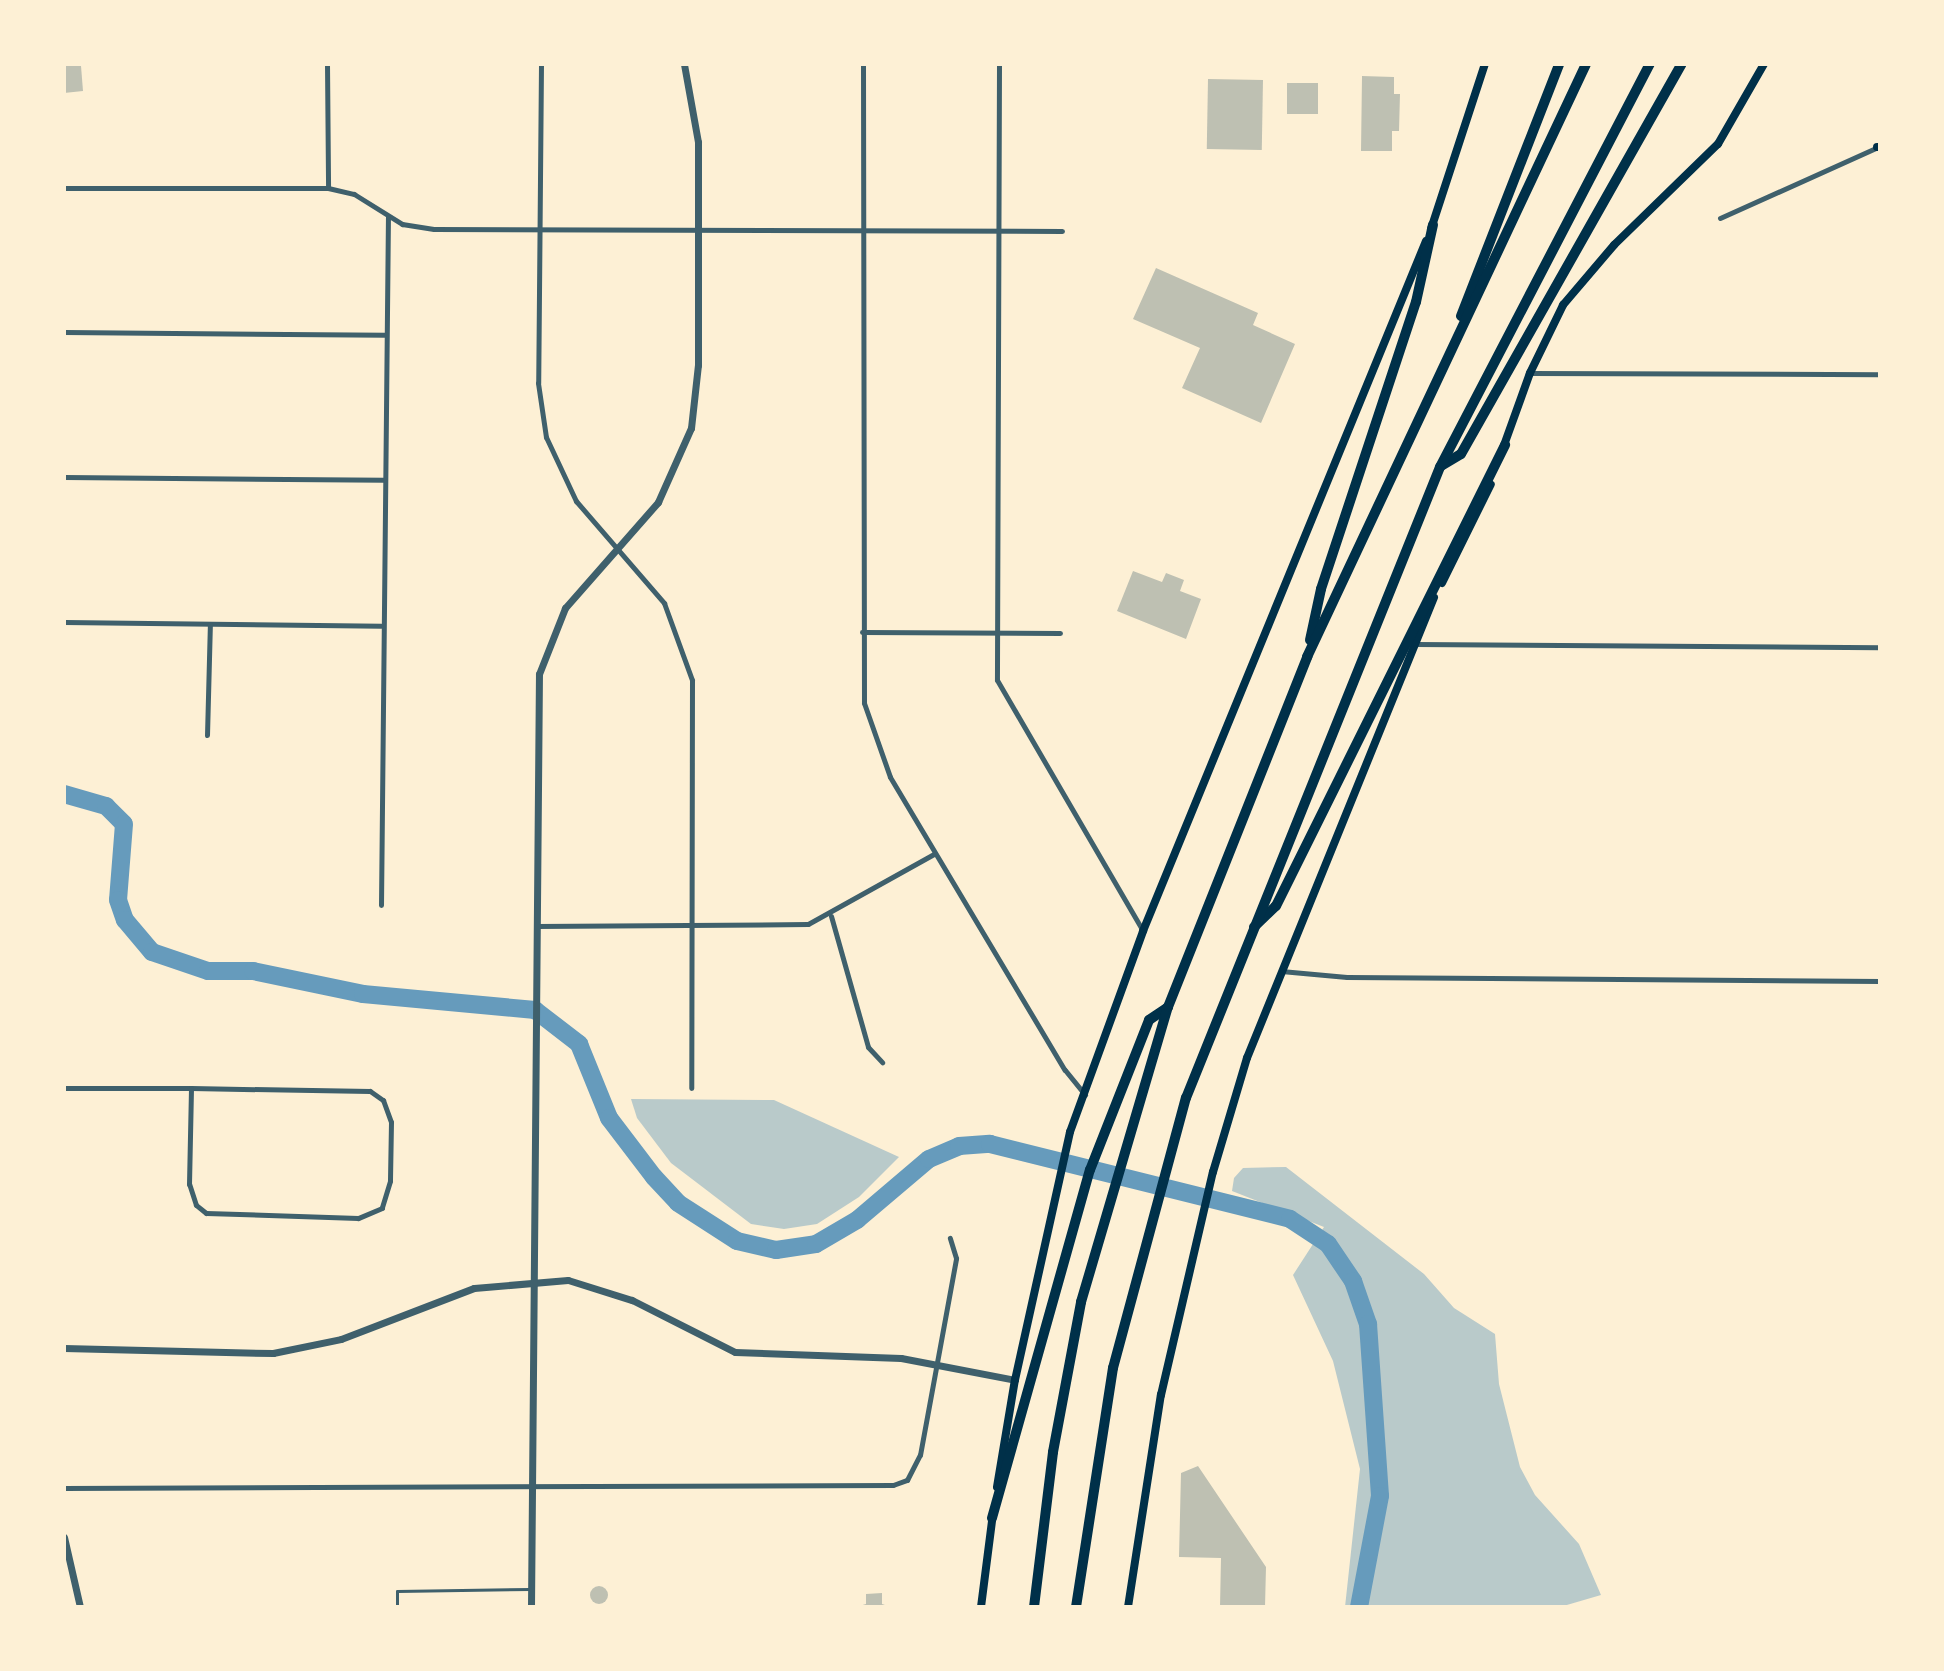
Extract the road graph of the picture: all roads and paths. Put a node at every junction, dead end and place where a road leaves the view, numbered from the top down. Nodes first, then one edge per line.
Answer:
1 (327, 64) edge
2 (541, 64) edge
3 (684, 64) edge
4 (863, 64) edge
5 (999, 64) edge
6 (1485, 64) edge
7 (1559, 64) edge
8 (1586, 64) edge
9 (1650, 64) edge
10 (1682, 64) edge
11 (1764, 64) edge
12 (1879, 147) edge
13 (64, 188) edge
14 (328, 188) junction
15 (388, 217) junction
16 (1720, 218) dead end
17 (1433, 225) junction
18 (540, 229) junction
19 (698, 230) junction
20 (865, 230) junction
21 (998, 231) junction
22 (1062, 231) dead end
23 (64, 332) edge
24 (1457, 333) junction
25 (385, 335) junction
26 (1530, 373) junction
27 (1880, 374) edge
28 (1505, 445) junction
29 (1440, 467) junction
30 (64, 477) edge
31 (384, 480) junction
32 (618, 547) junction
33 (64, 622) edge
34 (210, 624) junction
35 (381, 626) junction
36 (862, 632) junction
37 (1060, 633) dead end
38 (995, 634) junction
39 (1415, 644) junction
40 (1880, 647) edge
41 (1307, 657) junction
42 (207, 735) dead end
43 (934, 854) junction
44 (381, 905) dead end
45 (831, 916) junction
46 (535, 926) junction
47 (693, 929) junction
48 (1143, 931) junction
49 (1249, 931) junction
50 (1278, 970) junction
51 (1880, 981) edge
52 (1168, 1007) junction
53 (882, 1062) dead end
54 (64, 1088) edge
55 (191, 1088) junction
56 (691, 1088) dead end
57 (1085, 1095) junction
58 (950, 1238) dead end
59 (533, 1280) junction
60 (64, 1348) edge
61 (937, 1365) junction
62 (1015, 1380) junction
63 (531, 1486) junction
64 (64, 1488) edge
65 (992, 1518) junction
66 (64, 1537) edge
67 (530, 1589) junction
68 (80, 1607) edge
69 (397, 1607) edge
70 (531, 1607) edge
71 (981, 1607) edge
72 (1034, 1607) edge
73 (1076, 1607) edge
74 (1128, 1607) edge

1 - 14 street
2 - 18 street
3 - 19 street
4 - 20 street
5 - 21 street
6 - 17 main road
7 - 24 highway
8 - 24 highway
9 - 29 highway
10 - 29 highway
11 - 26 main road
12 - 16 street
13 - 14 street
14 - 15 street
15 - 18 street
15 - 25 street
17 - 41 highway
17 - 48 main road
18 - 19 street
18 - 32 street
19 - 20 street
19 - 32 street
20 - 21 street
20 - 36 street
21 - 22 street
21 - 38 street
23 - 25 street
24 - 41 highway
25 - 31 street
26 - 27 street
26 - 28 main road
28 - 39 main road
28 - 49 highway
29 - 49 highway
30 - 31 street
31 - 35 street
32 - 46 street
32 - 47 street
33 - 34 street
34 - 35 street
34 - 42 street
35 - 44 street
36 - 38 street
36 - 43 street
37 - 38 street
38 - 48 street
39 - 40 street
39 - 50 main road
41 - 52 highway
43 - 45 street
43 - 57 street
45 - 47 street
45 - 53 street
46 - 47 street
46 - 59 street
47 - 56 street
48 - 57 main road
49 - 73 highway
50 - 51 street
50 - 74 main road
52 - 65 highway
52 - 72 highway
54 - 55 street
55 - 55 street
57 - 62 main road
58 - 61 street
59 - 60 street
59 - 61 street
59 - 63 street
61 - 62 street
61 - 63 street
62 - 65 main road
63 - 64 street
63 - 67 street
65 - 71 main road
66 - 68 street
67 - 69 lane
67 - 70 street

